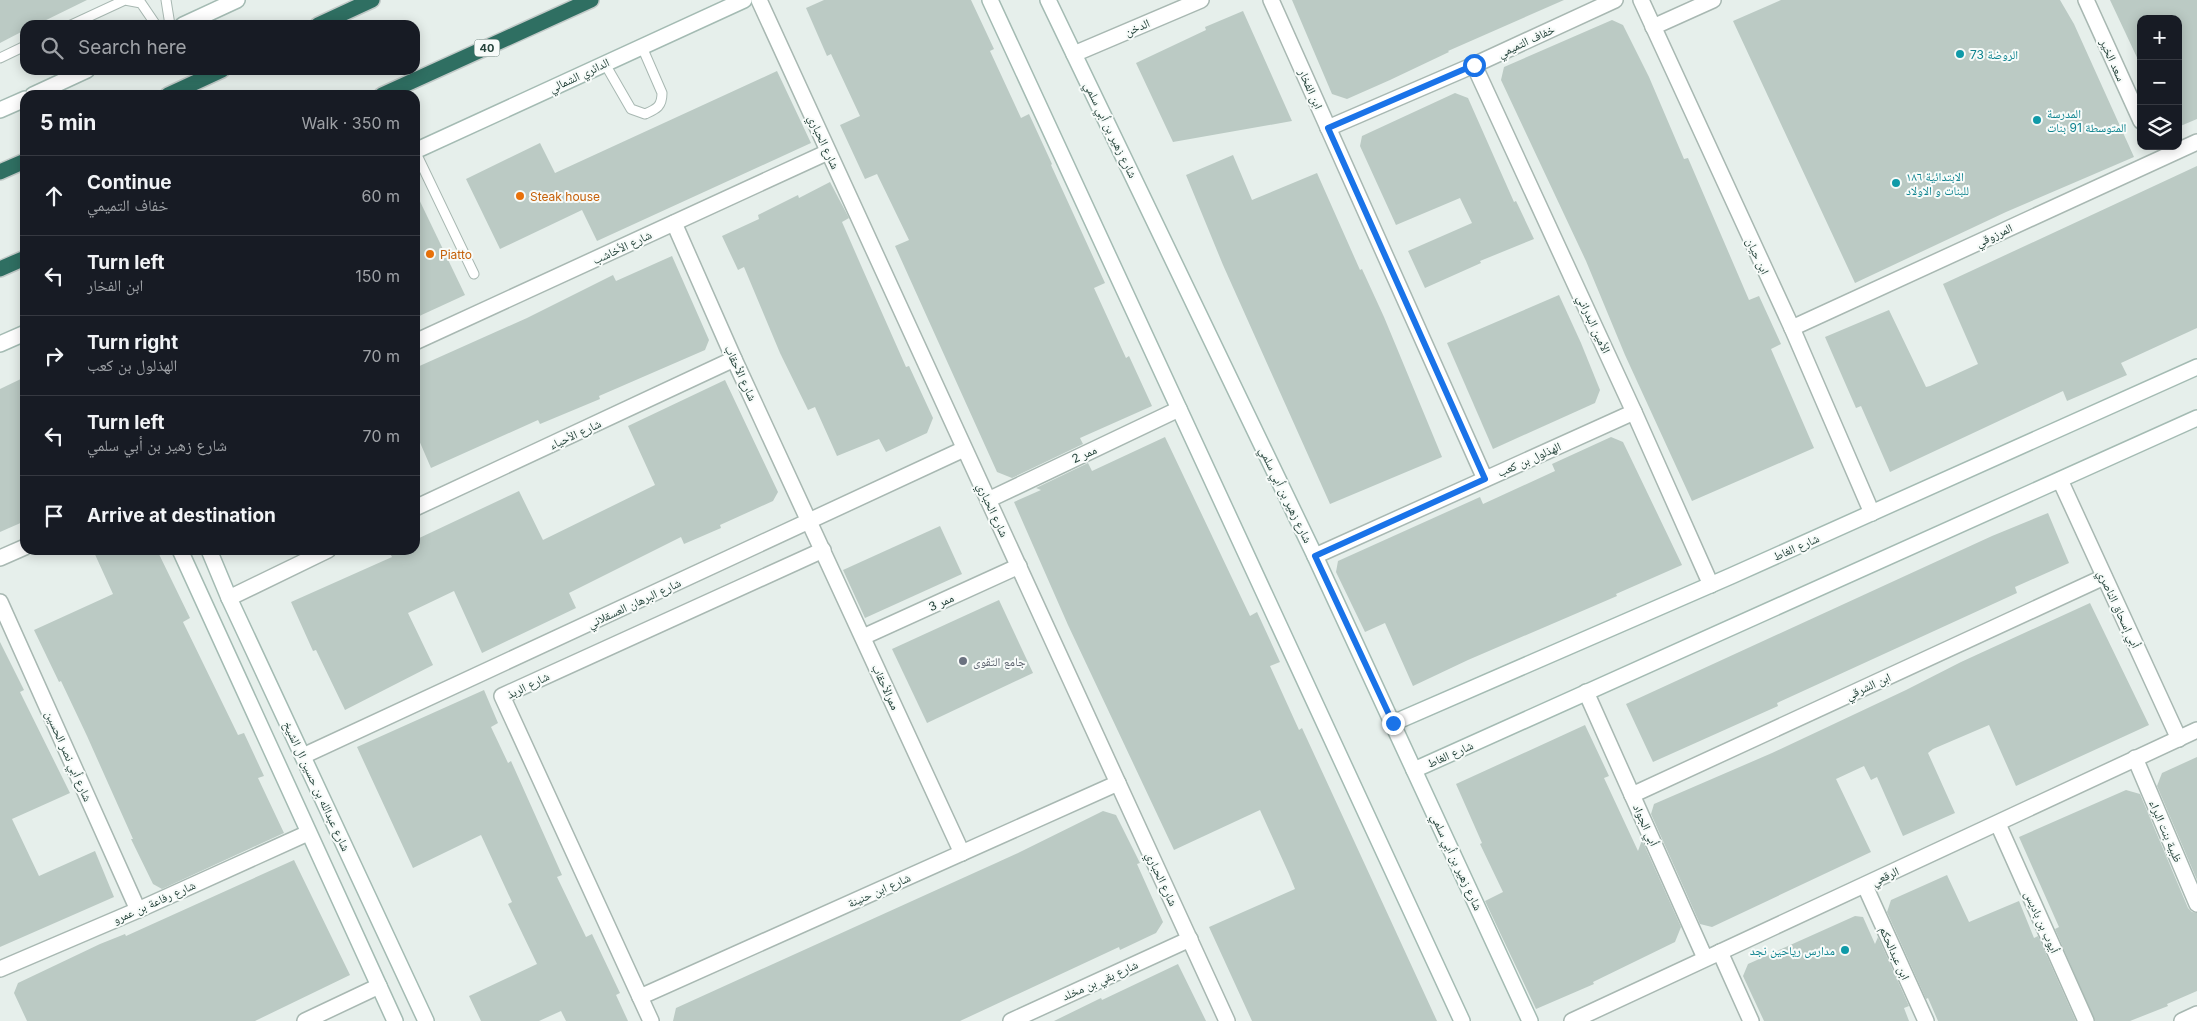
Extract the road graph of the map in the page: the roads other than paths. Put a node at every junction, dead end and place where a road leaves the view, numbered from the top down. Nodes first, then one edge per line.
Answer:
1 (166, 0) edge
2 (237, 0) edge
3 (372, 0) edge
4 (591, 0) edge
5 (744, 0) edge
6 (758, 0) edge
7 (990, 0) edge
8 (1048, 0) edge
9 (1201, 0) edge
10 (1271, 0) edge
11 (1614, 0) edge
12 (1642, 0) edge
13 (1713, 0) edge
14 (2086, 0) edge
15 (82, 20) edge
16 (153, 20) edge
17 (169, 20) edge
18 (194, 20) edge
19 (329, 20) edge
20 (1653, 27) junction
21 (642, 47) junction
22 (20, 48) edge
23 (1074, 54) junction
24 (0, 58) edge
25 (606, 64) junction
26 (1474, 65) junction
27 (76, 75) edge
28 (211, 75) edge
29 (44, 90) edge
30 (179, 90) edge
31 (393, 90) edge
32 (20, 101) edge
33 (0, 110) edge
34 (2137, 112) edge
35 (1328, 128) junction
36 (2197, 142) edge
37 (420, 149) edge
38 (828, 152) junction
39 (2155, 153) edge
40 (420, 161) edge
41 (20, 163) edge
42 (0, 172) edge
43 (674, 223) junction
44 (20, 260) edge
45 (0, 269) edge
46 (474, 274) dead end
47 (1792, 328) junction
48 (20, 335) edge
49 (420, 340) edge
50 (0, 344) edge
51 (734, 359) junction
52 (2197, 367) edge
53 (1179, 409) junction
54 (1634, 412) junction
55 (2197, 418) edge
56 (964, 449) junction
57 (1485, 479) junction
58 (2060, 480) junction
59 (988, 500) junction
60 (420, 506) edge
61 (1872, 513) junction
62 (810, 521) junction
63 (20, 549) edge
64 (823, 550) junction
65 (182, 555) edge
66 (211, 555) edge
67 (318, 555) edge
68 (1315, 556) junction
69 (0, 558) edge
70 (1019, 566) junction
71 (2104, 577) junction
72 (1711, 585) junction
73 (229, 598) junction
74 (0, 602) edge
75 (863, 637) junction
76 (1586, 692) junction
77 (1393, 723) junction
78 (2197, 730) edge
79 (2178, 739) junction
80 (303, 756) junction
81 (2135, 758) junction
82 (1414, 770) junction
83 (1118, 783) junction
84 (1632, 795) junction
85 (1998, 824) junction
86 (308, 833) junction
87 (962, 853) junction
88 (1865, 886) junction
89 (2197, 904) edge
90 (138, 910) junction
91 (1190, 940) junction
92 (1720, 952) junction
93 (1705, 958) junction
94 (0, 969) edge
95 (378, 986) junction
96 (640, 997) junction
97 (2197, 1014) edge
98 (305, 1021) edge
99 (395, 1021) edge
100 (426, 1021) edge
101 (651, 1021) edge
102 (1011, 1021) edge
103 (1227, 1021) edge
104 (1462, 1021) edge
105 (1530, 1021) edge
106 (1572, 1021) edge
107 (1752, 1021) edge
108 (1926, 1021) edge
109 (2086, 1021) edge
110 (2182, 1021) edge

1 - 17 lane
2 - 18 street
3 - 19 highway
4 - 31 highway, 40
5 - 21 street, الدائري الشمالي
6 - 38 street, شارع الحباري
7 - 53 street
8 - 23 street, شارع زهير بن أبي سلمي
9 - 23 street, الدخن
10 - 35 street, ابن الفخار
11 - 26 street, خفاف التميمي
12 - 20 street, ابن حيان
13 - 20 street
14 - 34 street, سعد الخير
15 - 16 lane
20 - 47 street, ابن حيان
21 - 25 street, الدائري الشمالي
21 - 25 lane
22 - 24 lane
23 - 68 street, شارع زهير بن أبي سلمي
25 - 37 street, الدائري الشمالي
26 - 35 street, خفاف التميمي
26 - 54 street, الأمين البدراني
27 - 29 street
28 - 30 highway
32 - 33 street
35 - 57 street, ابن الفخار
36 - 39 street, المرزوقي
38 - 43 street, شارع الأخاشب
38 - 56 street, شارع الحباري
39 - 47 street, المرزوقي
40 - 46 lane
41 - 42 highway
43 - 49 street, شارع الأخاشب
43 - 51 street, شارع الأحقاب
44 - 45 highway
47 - 61 street, ابن حيان
48 - 50 street
51 - 60 street, شارع الأحياء
51 - 62 street, شارع الأحقاب
52 - 61 street, شارع الغاط
53 - 59 street, ممر 2
53 - 104 street
54 - 57 street, الهذلول بن كعب
54 - 72 street, الأمين البدراني
55 - 58 street, شارع الغاط
56 - 59 street, شارع الحباري
56 - 62 street, شارع البرهان العسقلاني
57 - 68 street, الهذلول بن كعب
58 - 71 street, أبي إسحاق الناصري
58 - 76 street, شارع الغاط
59 - 70 street, شارع الحباري
61 - 72 street, شارع الغاط
62 - 64 street, ممرالأحقاب
62 - 80 street, شارع البرهان العسقلاني
63 - 69 street
64 - 75 street, ممرالأحقاب
64 - 96 street, شارع الربذ
65 - 86 street
66 - 73 street, شارع عبدالله بن حسين ال الشيخ
67 - 73 street
68 - 77 street, شارع زهير بن أبي سلمي
70 - 75 street, ممر 3
70 - 83 street, شارع الحباري
71 - 79 street, أبي إسحاق الناصري
71 - 84 street, ابن الشرقي
72 - 77 street, شارع الغاط
73 - 80 street, شارع عبدالله بن حسين ال الشيخ
74 - 90 street, شارع أبي نصر الحسين
75 - 87 street, ممرالأحقاب
76 - 82 street, شارع الغاط
76 - 84 street, أبي الجواد
77 - 82 street, شارع زهير بن أبي سلمي
78 - 79 street, الرقعي
79 - 81 street, الرقعي
80 - 100 street, شارع عبدالله بن حسين ال الشيخ
81 - 85 street, الرقعي
81 - 89 street, ظبية بنت البراء
82 - 105 street, شارع زهير بن أبي سلمي
83 - 87 street, شارع ابن حنينة
83 - 91 street, شارع الحباري
84 - 93 street, أبي الجواد
85 - 88 street, الرقعي
85 - 109 street, أيوب بن باديس
86 - 90 street, شارع رفاعة بن عمرو
86 - 95 street
87 - 96 street, شارع ابن حنينة
88 - 92 street, الرقعي
88 - 108 street, ابن عبدالحكم
90 - 94 street, شارع رفاعة بن عمرو
91 - 102 street, شارع بقي بن مخلد
91 - 103 street, شارع الحباري
92 - 93 street, الرقعي
92 - 107 street
93 - 106 street, الرقعي
95 - 98 street
95 - 99 street
96 - 101 street, شارع الربذ
97 - 110 street

